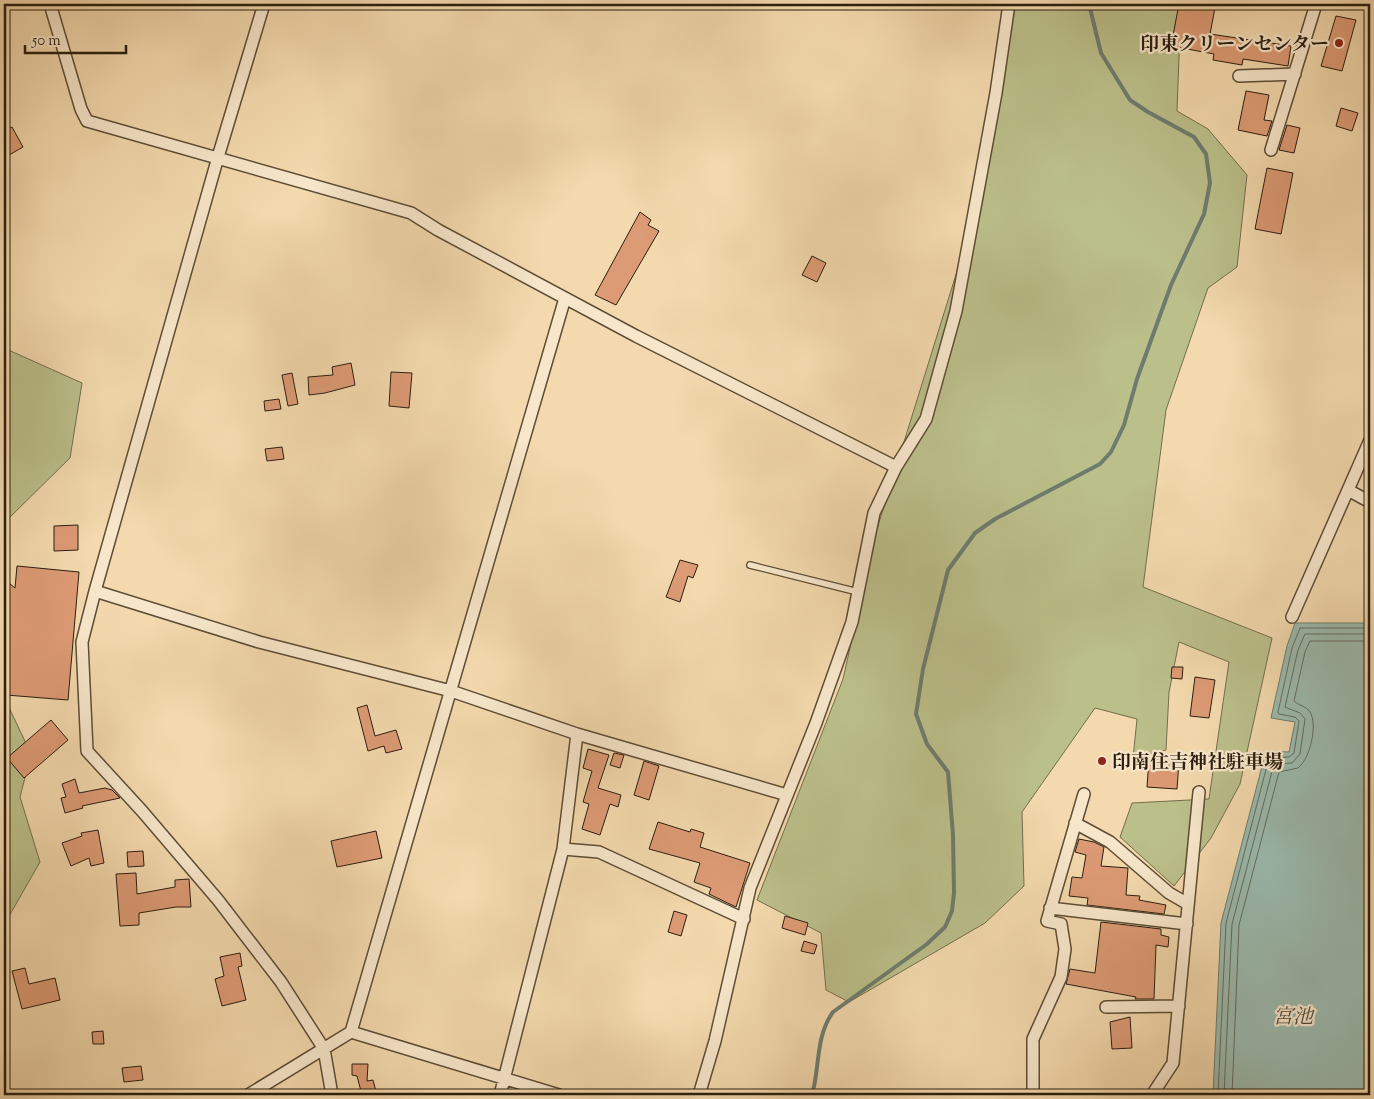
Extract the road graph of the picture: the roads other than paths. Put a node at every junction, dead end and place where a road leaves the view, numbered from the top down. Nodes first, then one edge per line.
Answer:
1 (50, 4) edge
2 (264, 4) edge
3 (1008, 4) edge
4 (1316, 4) edge
5 (1295, 74) junction
6 (1239, 76) dead end
7 (1271, 150) dead end
8 (218, 157) junction
9 (565, 298) junction
10 (1370, 440) edge
11 (896, 468) junction
12 (1348, 490) junction
13 (1370, 502) edge
14 (750, 565) dead end
15 (94, 591) junction
16 (858, 592) junction
17 (1292, 617) dead end
18 (451, 691) junction
19 (577, 734) junction
20 (1199, 792) dead end
21 (1084, 794) dead end
22 (787, 795) junction
23 (1075, 822) junction
24 (563, 848) junction
25 (1188, 904) junction
26 (1050, 908) junction
27 (744, 919) junction
28 (1187, 924) junction
29 (1179, 1006) junction
30 (1106, 1007) dead end
31 (351, 1032) junction
32 (324, 1049) junction
33 (505, 1080) junction
34 (248, 1095) edge
35 (332, 1095) edge
36 (500, 1095) edge
37 (559, 1095) edge
38 (699, 1095) edge
39 (1033, 1095) edge
40 (1152, 1095) edge

1 - 8 street
2 - 8 street
3 - 11 street
4 - 5 street
5 - 6 street
5 - 7 street
8 - 9 street
8 - 15 street
9 - 11 street
9 - 18 street
10 - 12 street
11 - 16 street
12 - 13 street
12 - 17 street
14 - 16 lane
15 - 18 street
15 - 32 street
16 - 22 street
18 - 19 street
18 - 31 street
19 - 22 street
19 - 24 street
20 - 25 street
21 - 23 street
22 - 27 street
23 - 25 street
23 - 26 street
24 - 27 street
24 - 33 street
25 - 28 street
26 - 28 street
26 - 39 street
27 - 38 street
28 - 29 street
29 - 30 street
29 - 40 street
31 - 32 street
31 - 33 street
32 - 34 street
32 - 35 street
33 - 36 street
33 - 37 street

